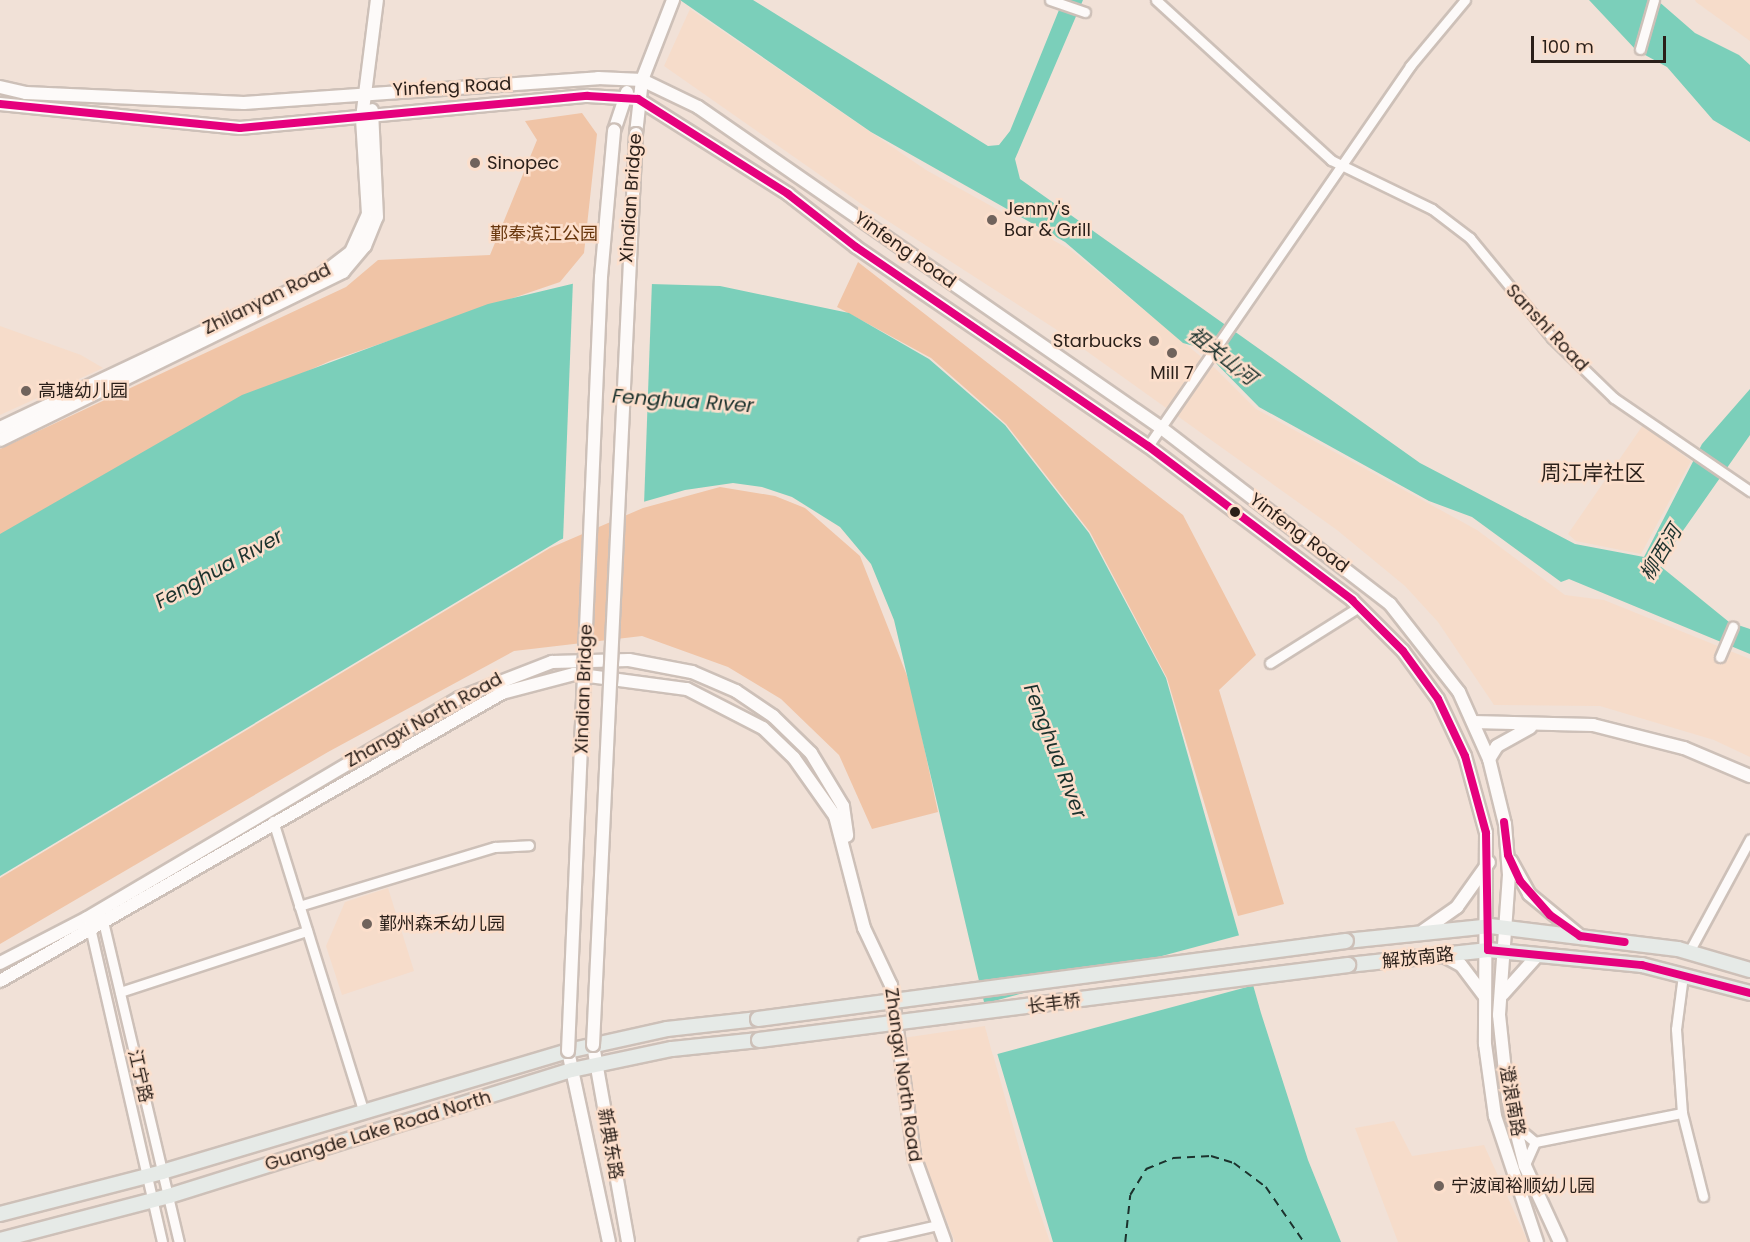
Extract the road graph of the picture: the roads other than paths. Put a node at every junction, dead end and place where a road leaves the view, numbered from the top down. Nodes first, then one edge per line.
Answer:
1 (377, 0) edge
2 (673, 0) edge
3 (1156, 0) edge
4 (1465, 0) edge
5 (1654, 0) edge
6 (1054, 1) edge
7 (1084, 12) dead end
8 (1640, 49) dead end
9 (642, 80) junction
10 (0, 87) edge
11 (367, 92) junction
12 (621, 97) junction
13 (638, 99) junction
14 (0, 104) edge
15 (368, 118) junction
16 (1346, 167) junction
17 (1160, 427) junction
18 (0, 428) edge
19 (0, 440) edge
20 (1149, 446) junction
21 (1750, 491) edge
22 (1359, 608) junction
23 (1732, 627) dead end
24 (1720, 657) dead end
25 (1270, 663) dead end
26 (1473, 722) junction
27 (1534, 727) junction
28 (1489, 759) junction
29 (1750, 776) edge
30 (273, 821) junction
31 (1750, 838) edge
32 (529, 845) dead end
33 (1508, 855) junction
34 (1489, 861) junction
35 (851, 876) junction
36 (299, 906) junction
37 (102, 916) junction
38 (89, 924) junction
39 (1490, 926) junction
40 (1506, 927) junction
41 (307, 931) junction
42 (1423, 931) junction
43 (1580, 936) junction
44 (1488, 950) junction
45 (1504, 952) junction
46 (1689, 952) junction
47 (1442, 955) junction
48 (1538, 955) junction
49 (0, 963) edge
50 (1348, 965) joint
51 (1750, 970) edge
52 (1683, 975) junction
53 (0, 981) edge
54 (120, 992) junction
55 (1750, 993) edge
56 (1485, 997) junction
57 (1501, 998) junction
58 (758, 1019) joint
59 (759, 1040) joint
60 (593, 1045) junction
61 (568, 1051) junction
62 (596, 1065) junction
63 (572, 1070) junction
64 (364, 1113) junction
65 (1682, 1113) junction
66 (1515, 1124) junction
67 (1535, 1142) junction
68 (1525, 1166) junction
69 (162, 1173) junction
70 (147, 1177) junction
71 (169, 1196) junction
72 (1703, 1196) dead end
73 (153, 1200) junction
74 (0, 1214) edge
75 (937, 1225) junction
76 (0, 1240) edge
77 (162, 1242) edge
78 (178, 1242) edge
79 (609, 1242) edge
80 (628, 1242) edge
81 (862, 1242) edge
82 (945, 1242) edge
83 (1537, 1242) edge
84 (1560, 1242) edge

1 - 11 main road, Zhilanyan Road
2 - 9 main road, Xindian Bridge
3 - 16 street, Sanshi Road
4 - 16 street
5 - 8 street
6 - 7 street
9 - 11 main road, Yinfeng Road
9 - 12 main road
9 - 13 main road, Xindian Bridge
9 - 17 main road, Yinfeng Road
10 - 11 main road, Yinfeng Road
11 - 15 main road, Zhilanyan Road
12 - 13 main road, Yinfeng Road
12 - 15 main road, Yinfeng Road
12 - 61 main road, Xindian Bridge, bridge
13 - 20 main road, Yinfeng Road
13 - 60 main road, Xindian Bridge, bridge
14 - 15 main road, Yinfeng Road
15 - 18 main road, Zhilanyan Road
15 - 19 main road, Zhilanyan Road
16 - 17 street
16 - 21 street, Sanshi Road
17 - 20 street
17 - 26 main road, Yinfeng Road
20 - 22 main road, Yinfeng Road
22 - 25 street
22 - 34 main road, Yinfeng Road
23 - 24 street
26 - 27 main road
26 - 28 main road, Yinfeng Road
27 - 28 main road
27 - 29 main road
28 - 33 main road, Yinfeng Road
30 - 35 main road, Zhangxi North Road
30 - 36 street
30 - 37 main road, Zhangxi North Road
31 - 46 street
32 - 36 street
33 - 40 main road, Yinfeng Road
33 - 43 main road
34 - 39 main road, Yinfeng Road
34 - 42 main road
35 - 37 main road, Zhangxi North Road
35 - 75 main road, Zhangxi North Road
36 - 41 street
37 - 38 main road, Zhangxi North Road
37 - 54 street, 江宁路
38 - 49 main road, Zhangxi North Road
38 - 53 main road, Zhangxi North Road
38 - 70 street, 江宁路
39 - 40 main road
39 - 42 main road, 长丰桥
39 - 44 main road, Yinfeng Road
40 - 43 main road
40 - 45 main road, Yinfeng Road
41 - 54 street
41 - 64 street
42 - 58 main road, 长丰桥, bridge
43 - 46 main road
44 - 45 main road
44 - 47 main road, 解放南路
44 - 56 main road, 澄浪南路
45 - 48 main road
45 - 57 main road, 澄浪南路
46 - 51 main road
47 - 50 main road, 解放南路
47 - 56 main road
48 - 52 main road
48 - 57 main road
50 - 59 main road, 长丰桥, bridge
52 - 55 main road
52 - 65 street
54 - 69 street, 江宁路
56 - 83 main road, 澄浪南路
57 - 66 main road, 澄浪南路
58 - 60 main road, Guangde Lake Road North
59 - 62 main road, Guangde Lake Road North
60 - 61 main road, Guangde Lake Road North
60 - 62 main road, 新典东路
61 - 63 main road, 新典东路
61 - 64 main road, Guangde Lake Road North
62 - 63 main road, Guangde Lake Road North
62 - 80 main road, 新典东路
63 - 71 main road, Guangde Lake Road North
63 - 79 main road, 新典东路
64 - 69 main road, Guangde Lake Road North
65 - 67 street
65 - 72 street
66 - 67 street
66 - 68 main road, 澄浪南路
67 - 68 street
68 - 84 main road, 澄浪南路
69 - 70 main road, Guangde Lake Road North
69 - 71 street, 江宁路
70 - 73 street, 江宁路
70 - 74 main road, Guangde Lake Road North
71 - 73 main road, Guangde Lake Road North
71 - 78 street, 江宁路
73 - 76 main road, Guangde Lake Road North
73 - 77 street, 江宁路
75 - 81 street
75 - 82 main road, Zhangxi North Road

